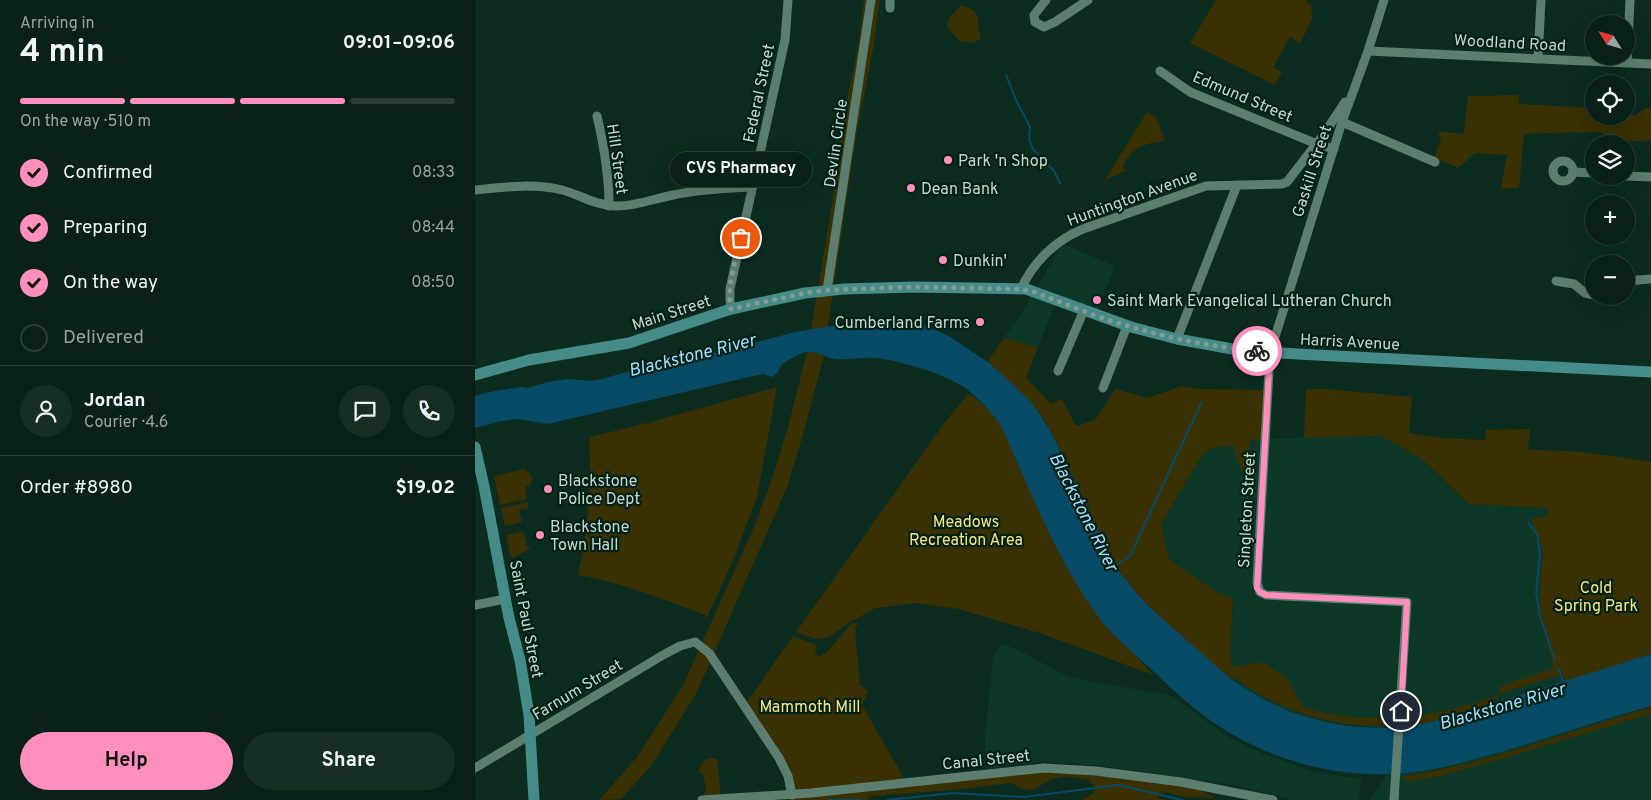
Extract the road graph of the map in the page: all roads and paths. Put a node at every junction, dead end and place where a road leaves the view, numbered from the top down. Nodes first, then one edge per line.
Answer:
1 (788, 0) edge
2 (871, 0) edge
3 (1046, 0) edge
4 (1088, 0) edge
5 (1384, 0) edge
6 (1541, 0) edge
7 (1630, 0) edge
8 (1080, 3) edge
9 (1629, 15) edge
10 (1368, 51) junction
11 (1538, 58) junction
12 (1585, 61) edge
13 (1635, 63) edge
14 (1651, 64) edge
15 (1159, 71) dead end
16 (1353, 88) junction
17 (597, 116) dead end
18 (1342, 122) junction
19 (1317, 144) junction
20 (1334, 149) junction
21 (1435, 162) dead end
22 (1573, 172) dead end
23 (1585, 173) edge
24 (1635, 176) edge
25 (1651, 177) edge
26 (1237, 185) junction
27 (752, 187) junction
28 (475, 190) edge
29 (609, 206) junction
30 (1651, 279) edge
31 (1635, 280) edge
32 (1556, 281) dead end
33 (1024, 289) junction
34 (827, 290) junction
35 (1585, 293) edge
36 (731, 309) junction
37 (1084, 310) junction
38 (1127, 326) junction
39 (1177, 339) junction
40 (1270, 353) junction
41 (1058, 371) dead end
42 (1651, 372) edge
43 (475, 375) edge
44 (1103, 388) dead end
45 (475, 447) edge
46 (505, 599) junction
47 (475, 605) edge
48 (530, 735) junction
49 (475, 768) edge
50 (792, 795) junction
51 (534, 800) edge
52 (702, 800) edge
53 (1273, 800) edge
54 (1394, 800) edge

1 - 27 street, Federal Street
2 - 34 street, Devlin Circle
3 - 8 street
4 - 8 street
5 - 10 street, Gaskill Street
6 - 11 street
7 - 9 street
10 - 11 street, Woodland Road
10 - 16 street, Gaskill Street
11 - 12 street, Woodland Road
13 - 14 street, Woodland Road
15 - 19 street, Edmund Street
16 - 18 street, Gaskill Street
16 - 19 street, Huntington Avenue
17 - 29 street, Hill Street
18 - 20 street, Gaskill Street
18 - 21 street
19 - 20 street
19 - 26 street, Huntington Avenue
20 - 40 street, Gaskill Street
22 - 23 street
24 - 25 street
26 - 33 street, Huntington Avenue
26 - 39 street
27 - 29 street
27 - 36 street, Federal Street
28 - 29 street
30 - 31 street
32 - 35 street
33 - 34 main road, Main Street
33 - 37 main road, Harris Avenue
34 - 36 main road, Main Street
36 - 43 main road, Main Street
37 - 38 main road, Harris Avenue
37 - 41 street
38 - 39 main road, Harris Avenue
38 - 44 street
39 - 40 main road, Harris Avenue
40 - 42 main road, Harris Avenue
40 - 54 street, Singleton Street
45 - 46 main road, Saint Paul Street
46 - 47 street
46 - 48 main road, Saint Paul Street
48 - 49 street, Farnum Street
48 - 50 street, Farnum Street
48 - 51 main road, Saint Paul Street
50 - 52 street, Canal Street
50 - 53 street, Canal Street

